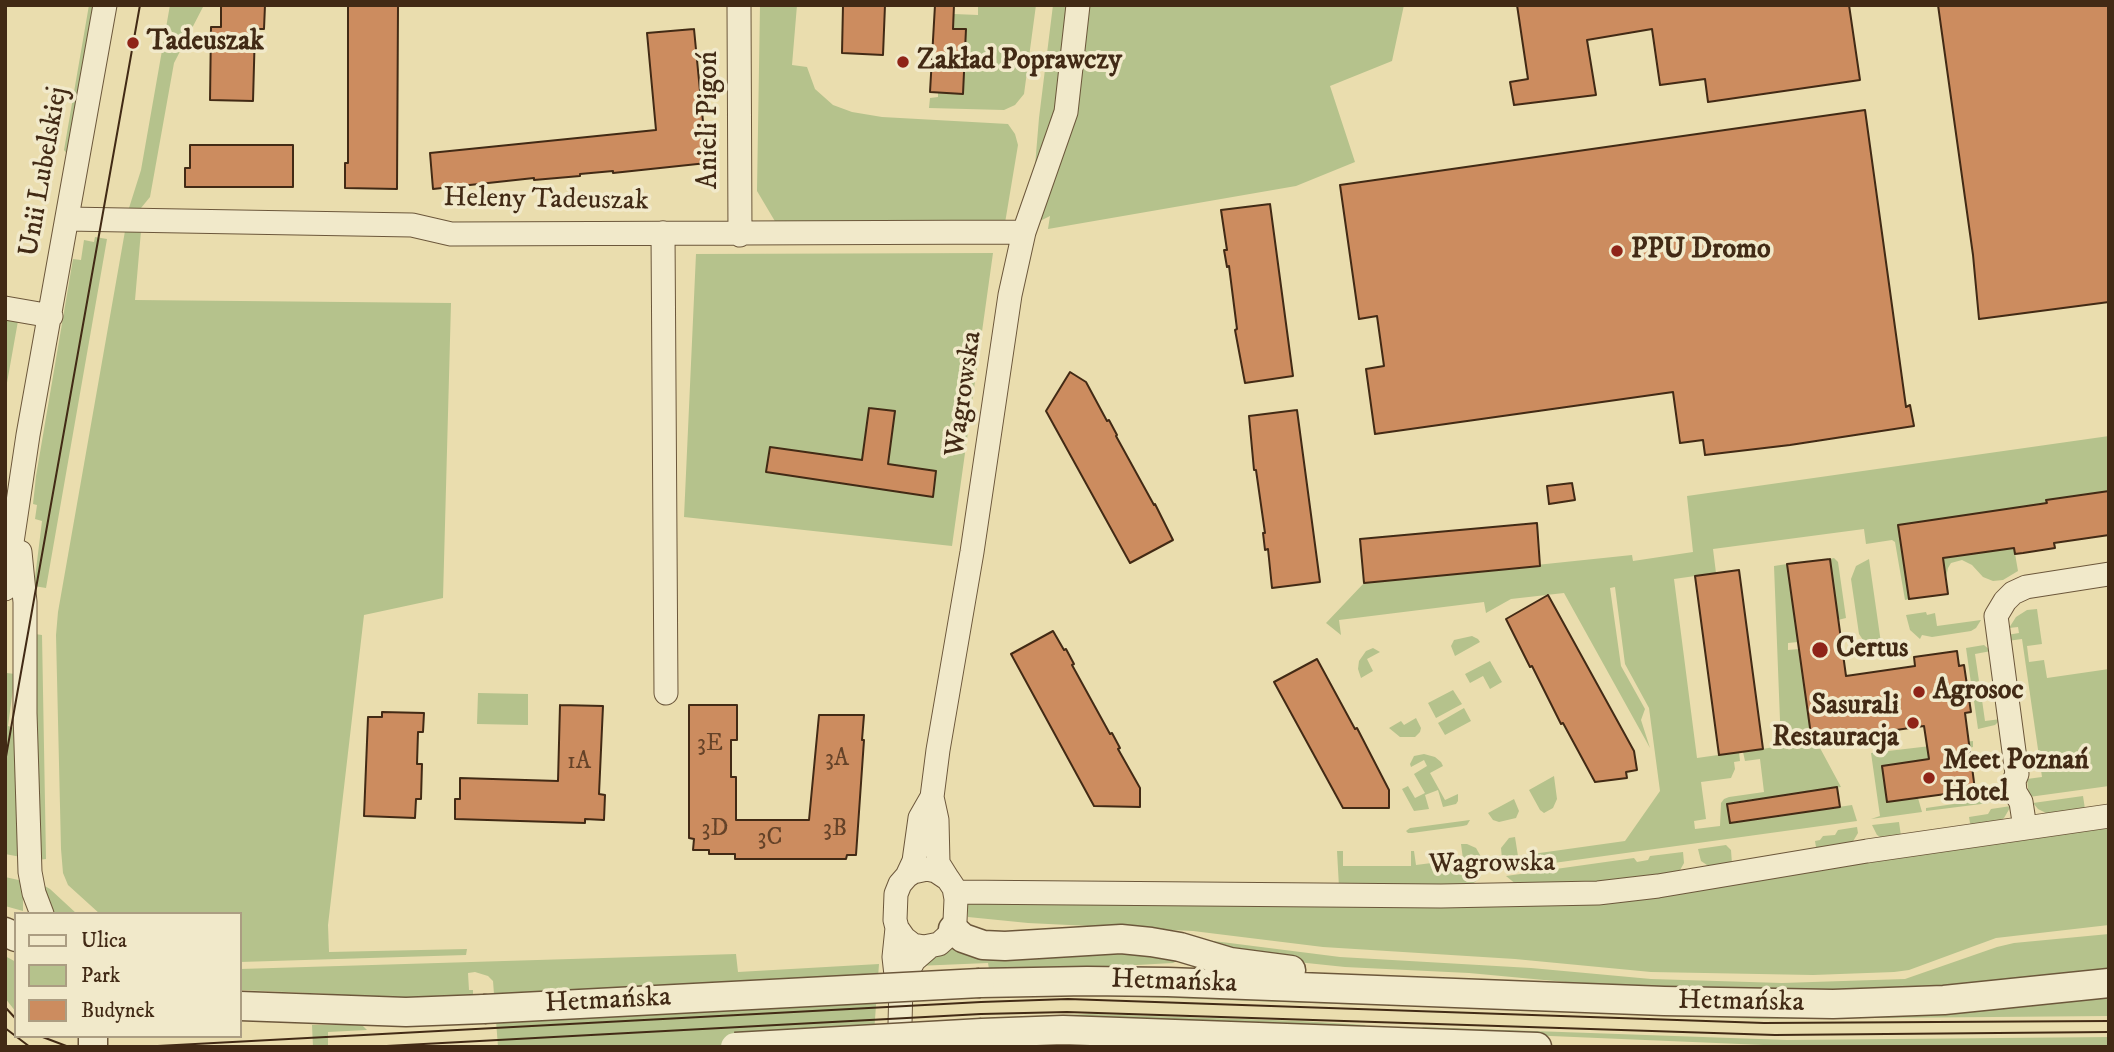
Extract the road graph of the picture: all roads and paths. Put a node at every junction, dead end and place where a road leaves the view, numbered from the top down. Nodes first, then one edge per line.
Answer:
1 (105, 5) edge
2 (739, 5) edge
3 (1078, 5) edge
4 (67, 219) junction
5 (663, 233) junction
6 (1024, 233) junction
7 (740, 235) junction
8 (5, 308) edge
9 (51, 316) junction
10 (18, 514) junction
11 (2109, 574) edge
12 (5, 589) edge
13 (666, 693) dead end
14 (932, 797) junction
15 (2109, 816) edge
16 (2025, 828) junction
17 (907, 876) junction
18 (952, 885) junction
19 (41, 912) edge
20 (897, 928) junction
21 (953, 929) junction
22 (929, 947) junction
23 (2109, 983) edge
24 (901, 984) junction
25 (1625, 1000) junction
26 (242, 1006) edge
27 (903, 1035) edge
28 (735, 1047) edge
29 (892, 1047) edge
30 (1537, 1047) edge

1 - 4 street, Unii Lubelskiej
2 - 7 street, Anieli Pigoń
3 - 6 street, Wagrowska
4 - 5 street, Heleny Tadeuszak
4 - 9 street, Unii Lubelskiej
5 - 7 street, Heleny Tadeuszak
5 - 13 street
6 - 7 street, Heleny Tadeuszak
6 - 14 street, Wagrowska
8 - 9 street
9 - 10 street, Unii Lubelskiej
10 - 12 street, Unii Lubelskiej
10 - 19 street, Unii Lubelskiej
11 - 16 street
14 - 17 street, Wagrowska
14 - 18 street, Wagrowska
15 - 16 street, Wagrowska
16 - 18 street, Wagrowska
17 - 18 street
17 - 20 street
18 - 21 street
20 - 22 street
20 - 24 street
21 - 22 street
21 - 25 street
22 - 24 street
23 - 25 street, Hetmańska
24 - 27 street
25 - 26 street, Hetmańska, bridge
27 - 29 street
28 - 30 street, Hetmańska, bridge

